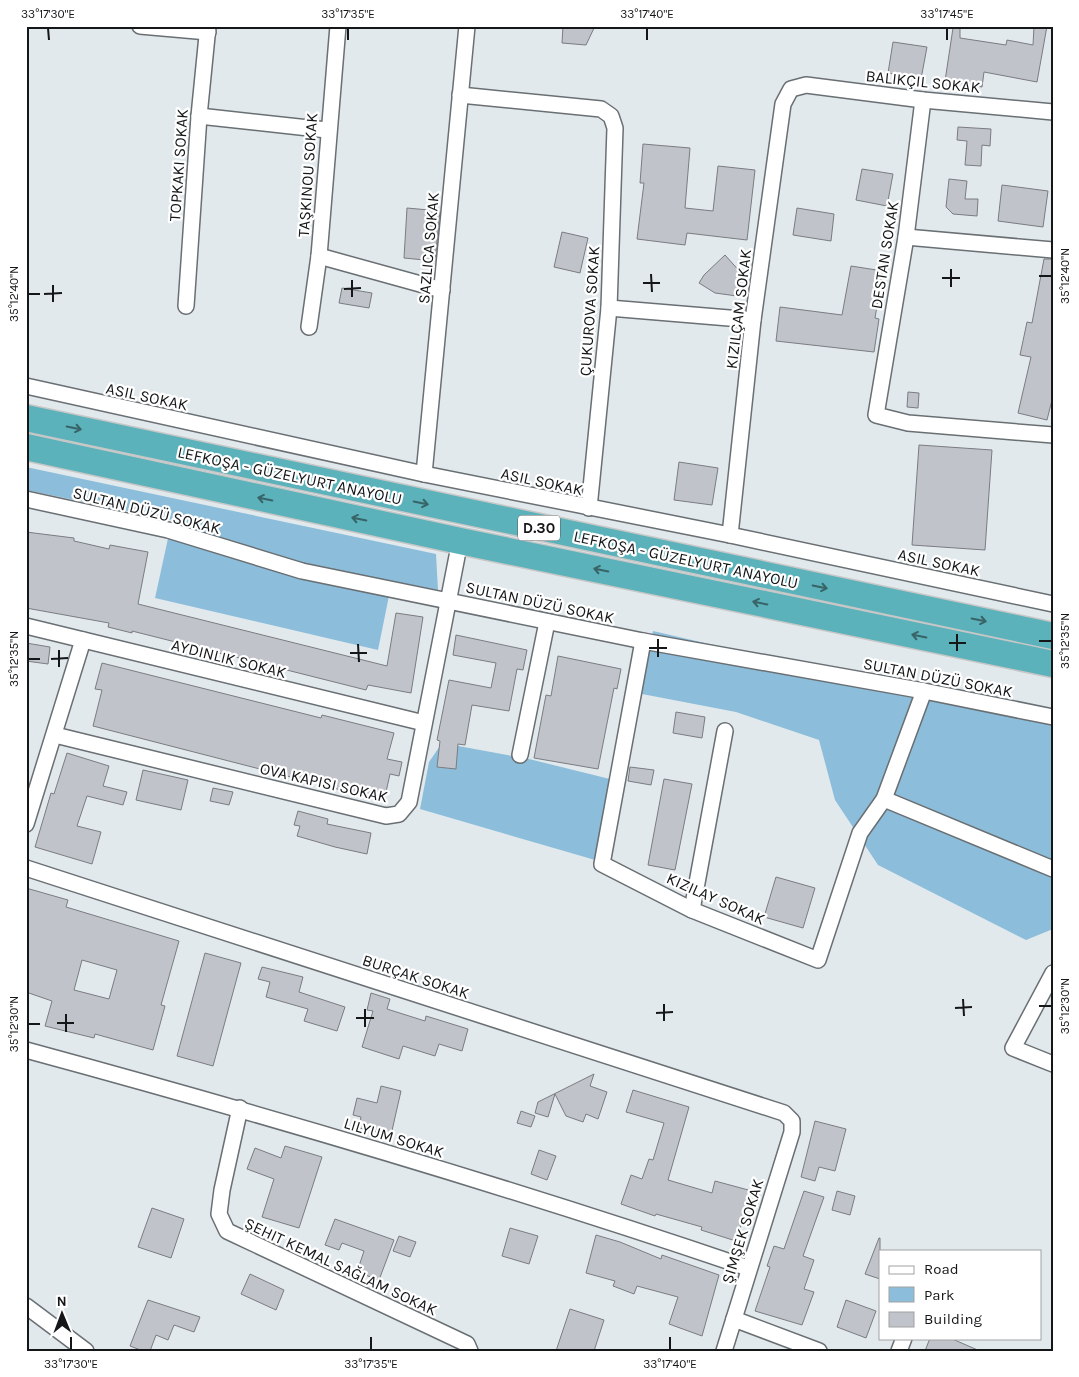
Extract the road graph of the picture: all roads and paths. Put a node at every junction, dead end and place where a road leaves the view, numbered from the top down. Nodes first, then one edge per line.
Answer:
1 (140, 26) edge
2 (338, 26) edge
3 (468, 26) edge
4 (208, 29) edge
5 (460, 95) junction
6 (923, 100) junction
7 (1053, 112) edge
8 (199, 116) junction
9 (327, 130) junction
10 (906, 237) junction
11 (1053, 250) edge
12 (319, 256) junction
13 (442, 290) junction
14 (186, 306) dead end
15 (609, 308) junction
16 (753, 320) junction
17 (309, 326) dead end
18 (26, 386) edge
19 (26, 418) edge
20 (1053, 435) edge
21 (26, 447) edge
22 (424, 474) junction
23 (26, 499) edge
24 (589, 508) junction
25 (730, 535) junction
26 (460, 541) junction
27 (449, 601) junction
28 (1053, 604) edge
29 (547, 622) junction
30 (26, 626) edge
31 (1053, 636) edge
32 (83, 640) junction
33 (643, 641) junction
34 (1053, 664) edge
35 (924, 691) junction
36 (1053, 717) edge
37 (424, 724) junction
38 (725, 731) dead end
39 (55, 735) junction
40 (520, 756) dead end
41 (884, 799) junction
42 (26, 824) edge
43 (26, 868) edge
44 (1053, 869) edge
45 (692, 910) junction
46 (1053, 973) edge
47 (26, 1050) edge
48 (1053, 1064) edge
49 (240, 1108) junction
50 (792, 1121) joint
51 (748, 1268) junction
52 (26, 1306) edge
53 (734, 1319) junction
54 (86, 1351) edge
55 (470, 1351) edge
56 (724, 1351) edge
57 (819, 1351) edge

1 - 4 street
2 - 9 street
3 - 5 street
4 - 8 street
5 - 13 street
5 - 15 street, ÇUKUROVA SOKAK
6 - 7 street
6 - 10 street, DESTAN SOKAK
6 - 16 street
8 - 9 street
8 - 14 street
9 - 12 street
10 - 11 street
10 - 20 street, DESTAN SOKAK
12 - 13 street
12 - 17 street
13 - 22 street
15 - 16 street
15 - 24 street, ÇUKUROVA SOKAK
16 - 25 street
18 - 22 street, ASIL SOKAK
19 -> 31 highway, LEFKOŞA - GÜZELYURT ANAYOLU / D.30
26 -> 21 highway, LEFKOŞA - GÜZELYURT ANAYOLU / D.30
22 - 24 street, ASIL SOKAK
23 - 27 street, SULTAN DÜZÜ SOKAK
24 - 25 street, ASIL SOKAK
25 - 28 street, ASIL SOKAK
26 - 27 street
34 -> 26 highway, LEFKOŞA - GÜZELYURT ANAYOLU / D.30
27 - 29 street, SULTAN DÜZÜ SOKAK
27 - 37 street
29 - 33 street, SULTAN DÜZÜ SOKAK
29 - 40 street
30 - 32 street
32 - 37 street
32 - 39 street
33 - 35 street, SULTAN DÜZÜ SOKAK
33 - 45 street
35 - 36 street, SULTAN DÜZÜ SOKAK
35 - 41 street
37 - 39 street
38 - 45 street
39 - 42 street
41 - 44 street
41 - 45 street
43 - 50 street, BURÇAK SOKAK
46 - 48 street
47 - 49 street, LILYUM SOKAK
49 - 51 street, LILYUM SOKAK
49 - 55 street, ŞEHIT KEMAL SAĞLAM SOKAK
50 - 51 street, ŞIMŞEK SOKAK
51 - 53 street, ŞIMŞEK SOKAK
52 - 54 street
53 - 56 street, ŞIMŞEK SOKAK
53 - 57 street

